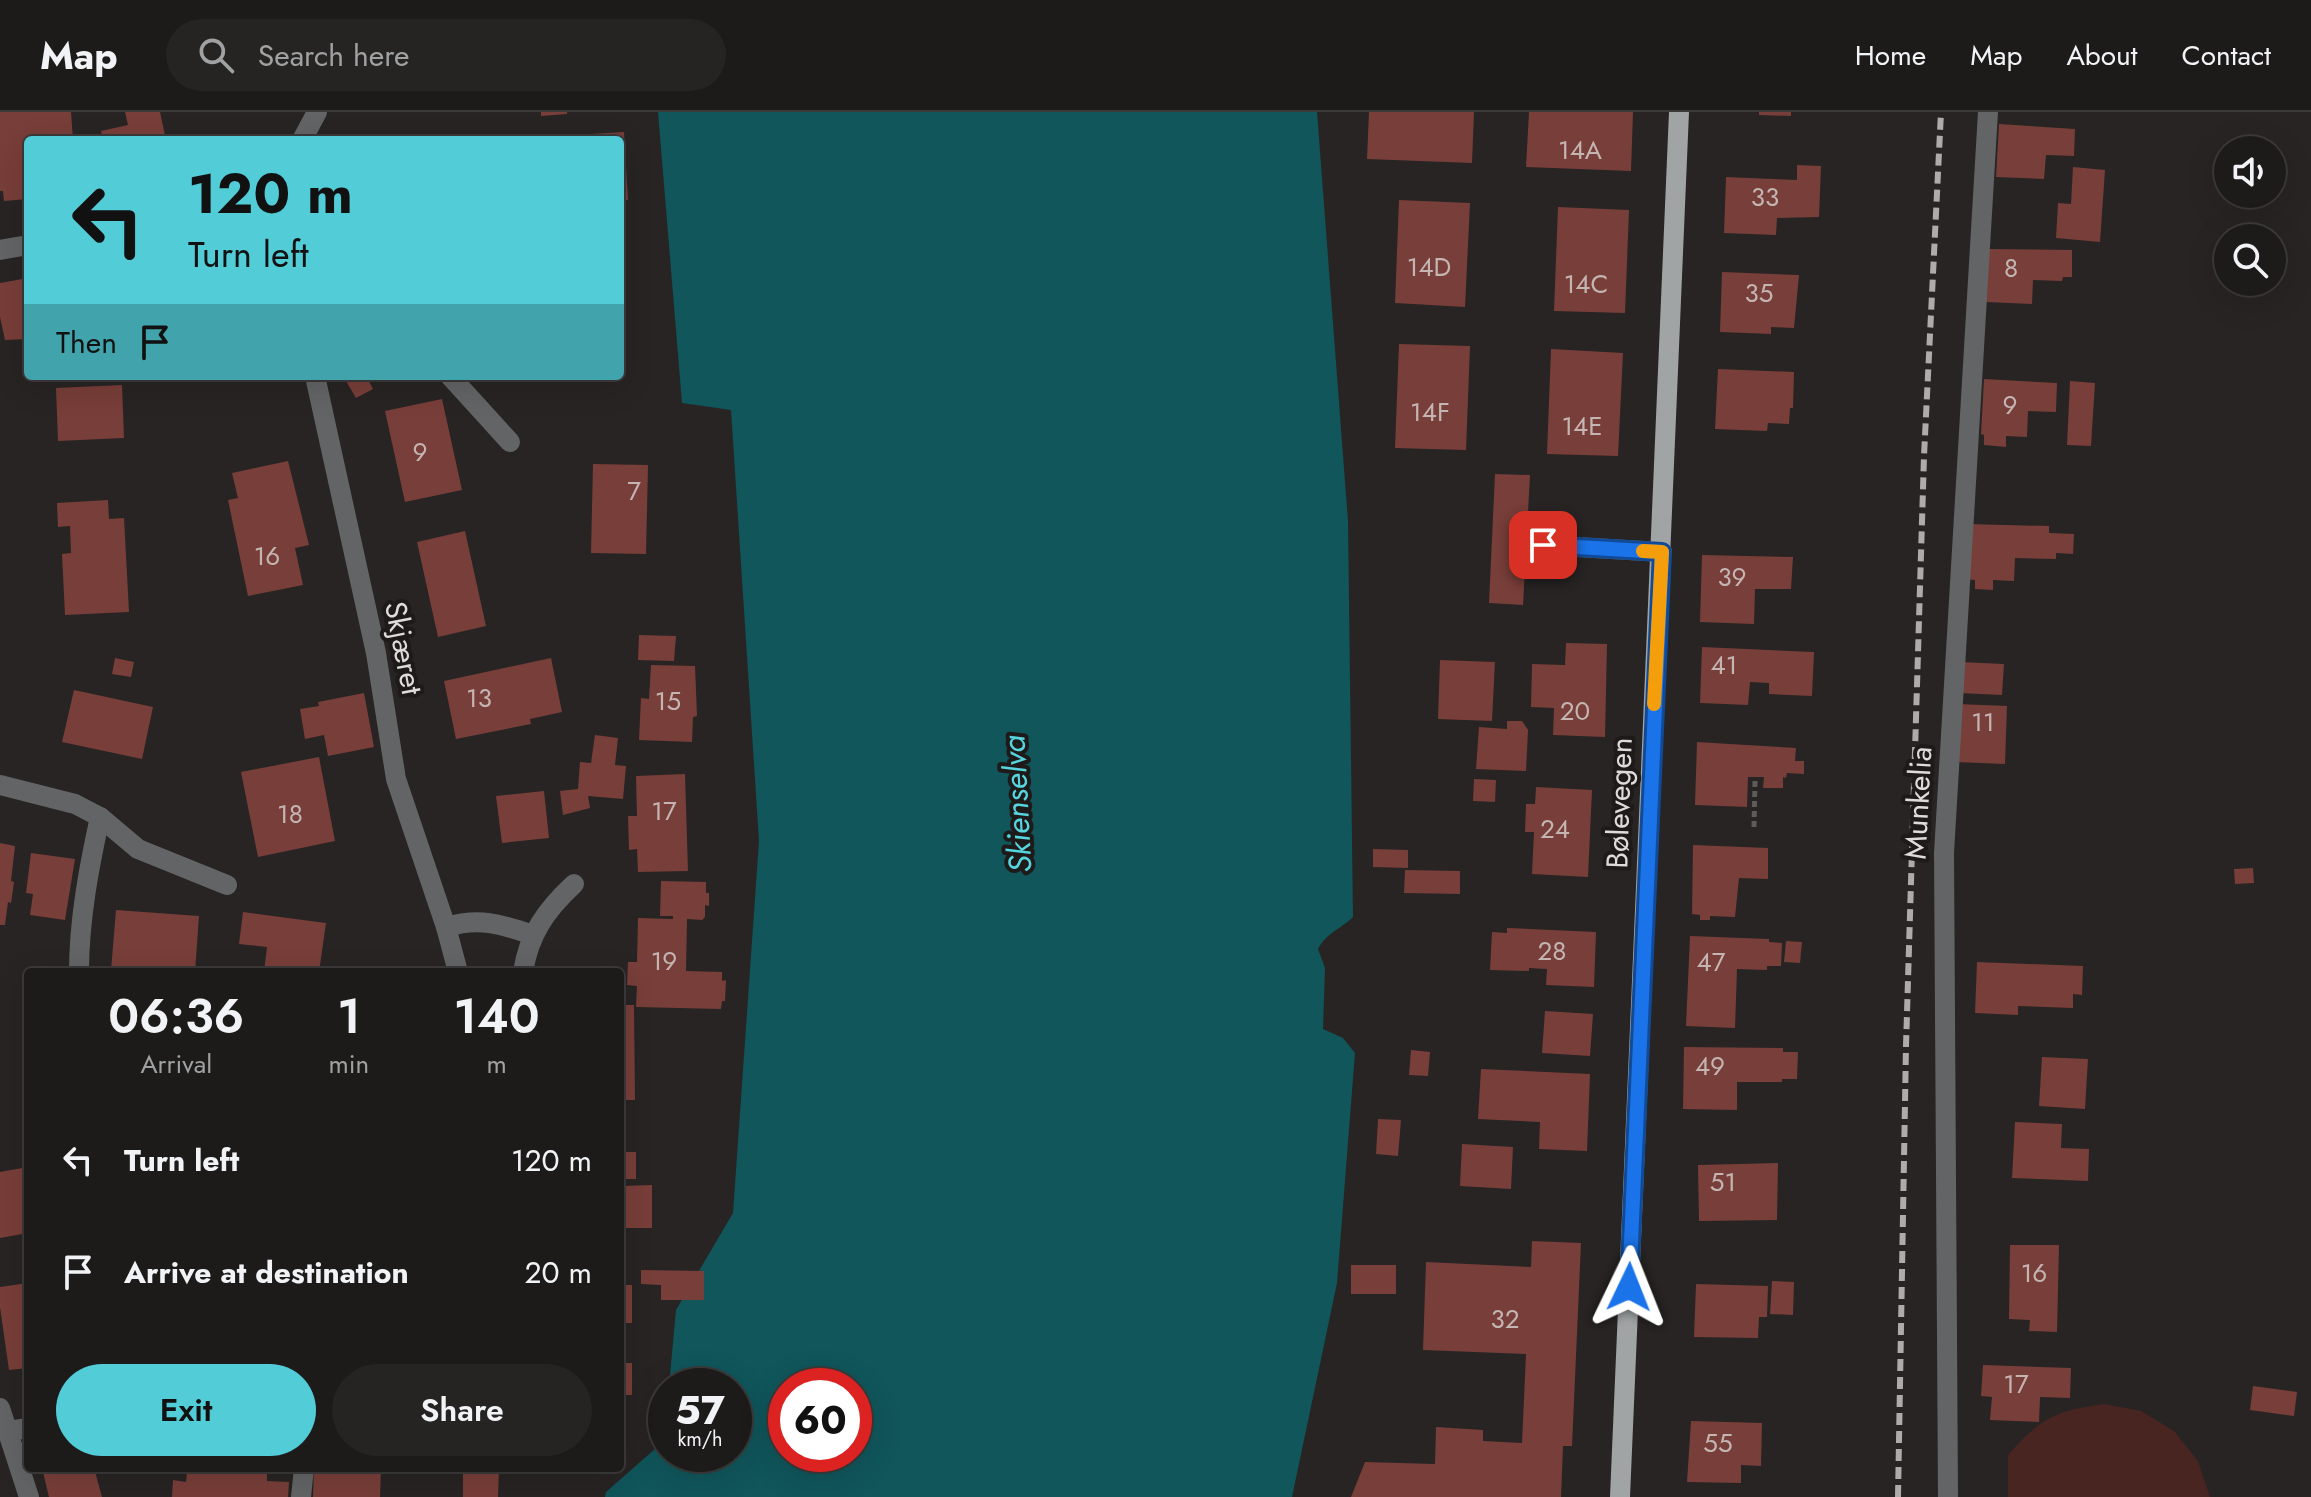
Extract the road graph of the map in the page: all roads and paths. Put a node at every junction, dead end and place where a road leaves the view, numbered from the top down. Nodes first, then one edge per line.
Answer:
1 (317, 112) edge
2 (1679, 112) edge
3 (1988, 112) edge
4 (304, 136) edge
5 (24, 246) edge
6 (0, 250) edge
7 (316, 380) edge
8 (454, 380) edge
9 (510, 442) dead end
10 (1543, 545) dead end
11 (1662, 552) junction
12 (1755, 780) dead end
13 (0, 785) edge
14 (100, 817) junction
15 (1754, 827) dead end
16 (574, 884) dead end
17 (227, 885) dead end
18 (446, 927) junction
19 (533, 935) junction
20 (79, 968) edge
21 (457, 968) edge
22 (524, 968) edge
23 (0, 1408) edge
24 (18, 1429) edge
25 (24, 1466) edge
26 (25, 1472) edge
27 (304, 1472) edge
28 (29, 1497) edge
29 (301, 1497) edge
30 (1620, 1497) edge
31 (1948, 1497) edge

1 - 4 street
2 - 11 main road, Bølevegen
3 - 31 street, Munkelia
5 - 6 street
7 - 18 street, Skjæret
8 - 9 street
10 - 11 street
11 - 30 main road, Bølevegen
12 - 15 path
13 - 14 street
14 - 17 street
14 - 20 street
16 - 19 street
18 - 19 street
18 - 21 street, Skjæret
19 - 22 street
23 - 24 street
24 - 25 street
26 - 28 street
27 - 29 street

